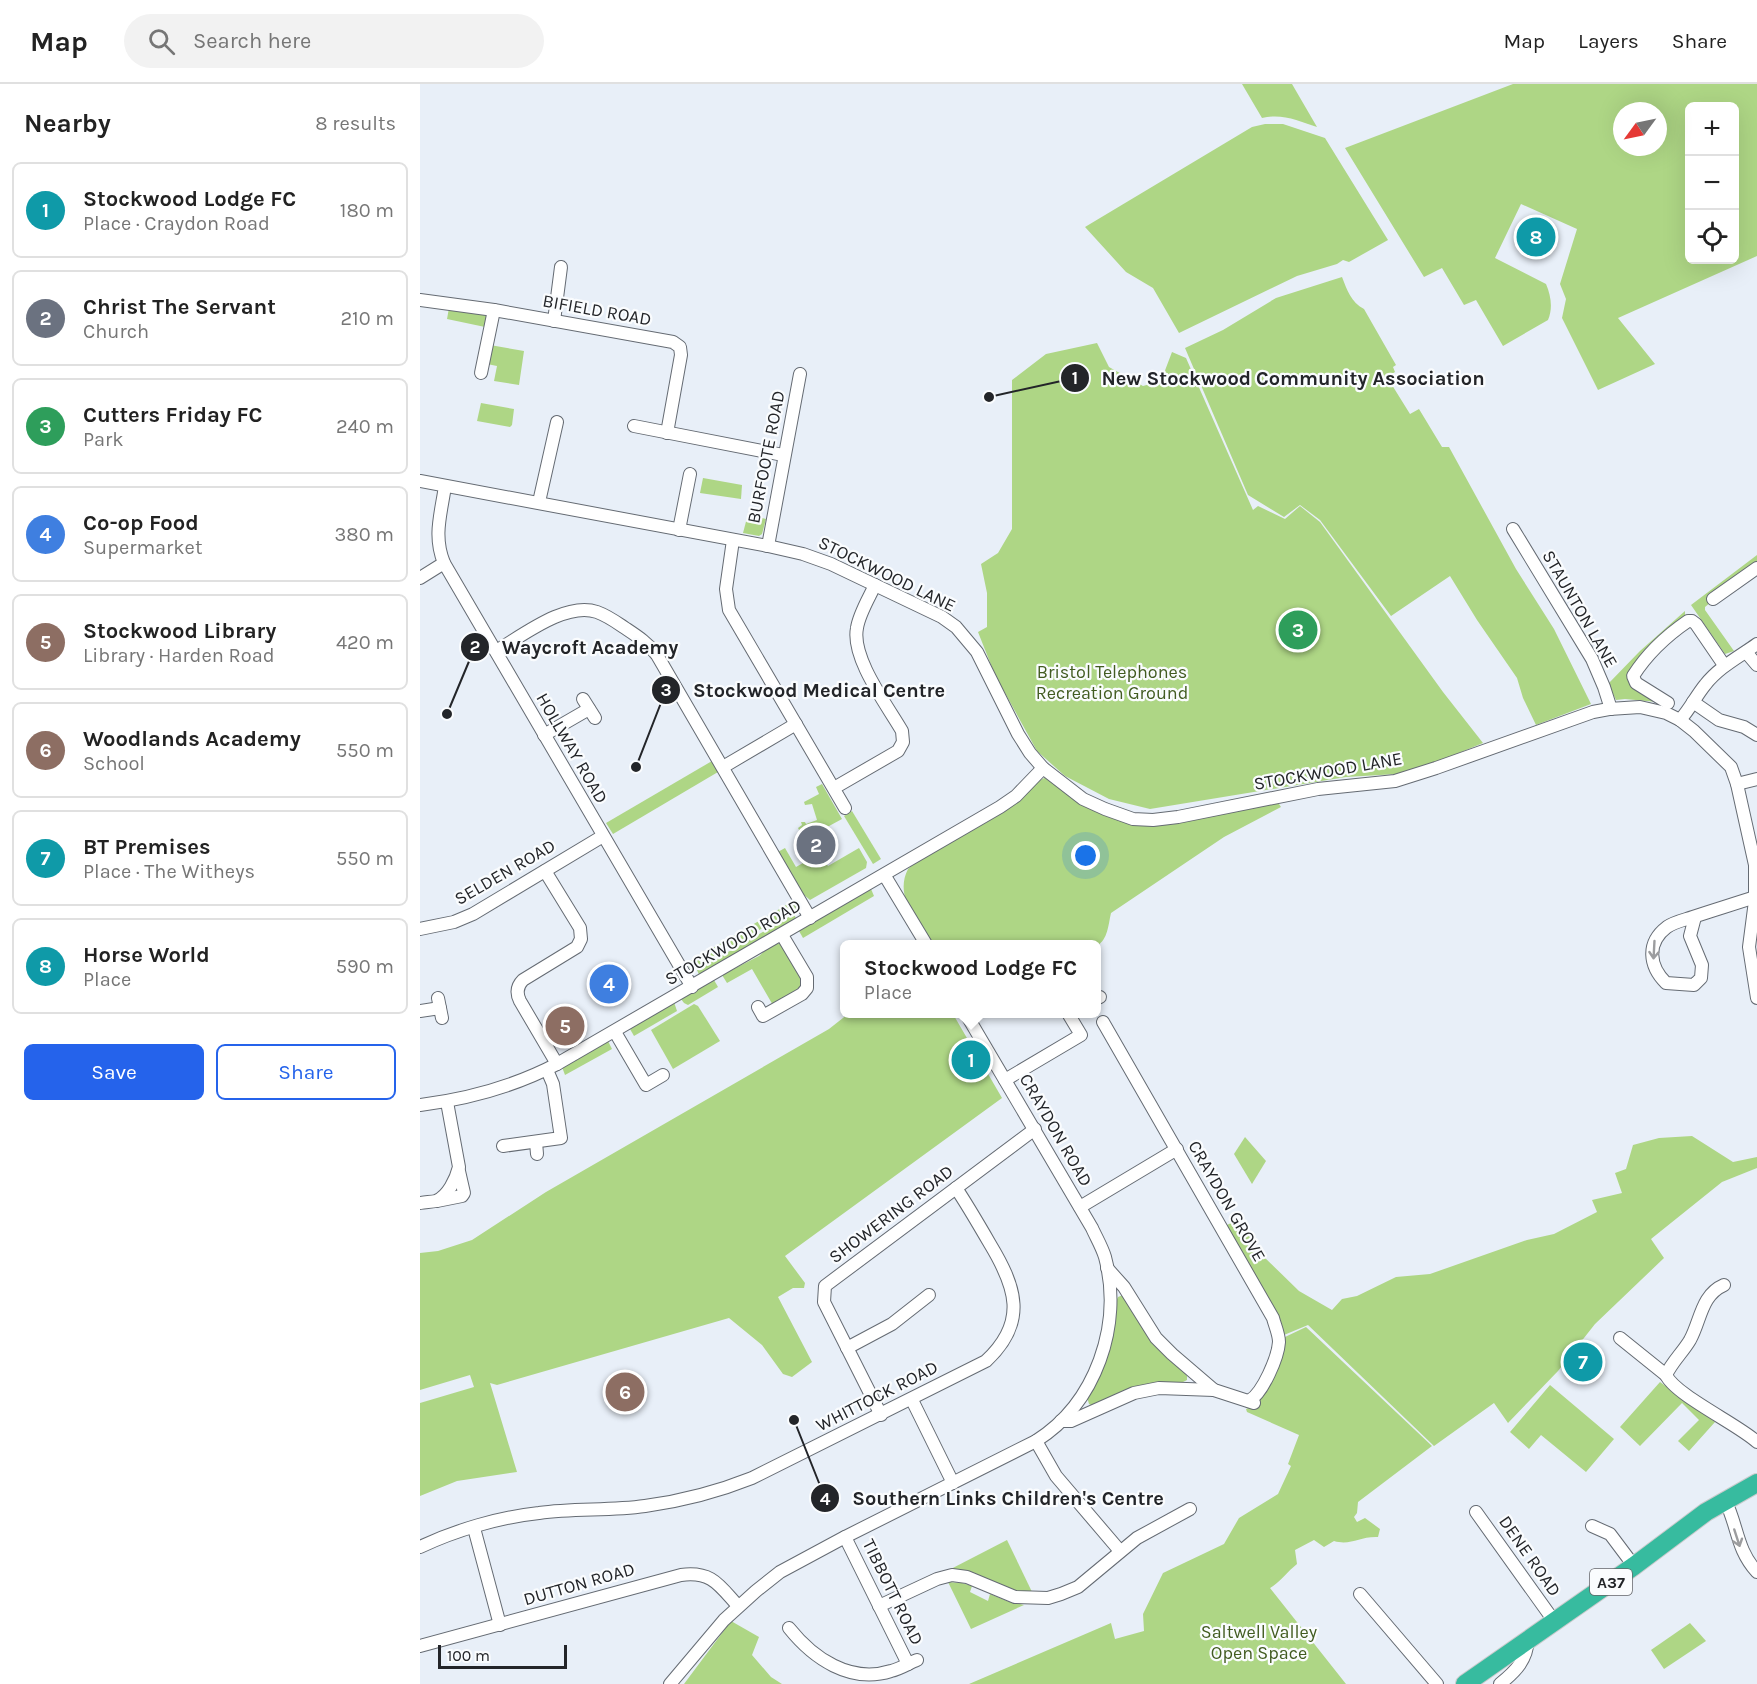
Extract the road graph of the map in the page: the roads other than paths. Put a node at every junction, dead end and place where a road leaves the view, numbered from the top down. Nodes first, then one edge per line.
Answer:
1 (561, 267) dead end
2 (420, 300) edge
3 (494, 309) junction
4 (554, 321) junction
5 (481, 373) dead end
6 (800, 374) dead end
7 (557, 422) dead end
8 (634, 426) dead end
9 (667, 433) junction
10 (783, 455) junction
11 (690, 474) dead end
12 (420, 481) edge
13 (445, 486) junction
14 (539, 502) junction
15 (1513, 529) dead end
16 (679, 530) junction
17 (733, 540) junction
18 (768, 546) junction
19 (444, 563) junction
20 (1757, 568) edge
21 (420, 578) edge
22 (875, 585) junction
23 (1713, 599) dead end
24 (1757, 644) edge
25 (496, 651) junction
26 (1746, 652) junction
27 (1757, 665) edge
28 (1724, 666) junction
29 (1694, 702) junction
30 (1668, 703) dead end
31 (589, 709) dead end
32 (1611, 709) junction
33 (1680, 720) junction
34 (796, 724) junction
35 (544, 735) junction
36 (1757, 735) edge
37 (723, 767) junction
38 (1043, 768) junction
39 (1757, 779) edge
40 (1737, 783) junction
41 (834, 788) junction
42 (845, 808) dead end
43 (603, 836) junction
44 (545, 871) junction
45 (885, 876) junction
46 (1755, 897) junction
47 (1695, 917) junction
48 (810, 918) junction
49 (420, 929) edge
50 (782, 935) junction
51 (923, 940) edge
52 (692, 987) junction
53 (1757, 998) edge
54 (758, 1007) dead end
55 (440, 1008) dead end
56 (420, 1011) edge
57 (968, 1018) edge
58 (1069, 1018) edge
59 (1103, 1022) dead end
60 (615, 1032) junction
61 (552, 1067) junction
62 (663, 1075) dead end
63 (1005, 1080) junction
64 (447, 1102) junction
65 (420, 1105) edge
66 (1035, 1129) junction
67 (503, 1146) dead end
68 (1177, 1149) junction
69 (956, 1188) junction
70 (420, 1203) edge
71 (1080, 1207) junction
72 (1107, 1268) junction
73 (1724, 1285) dead end
74 (929, 1295) dead end
75 (1620, 1338) dead end
76 (847, 1348) junction
77 (1666, 1375) junction
78 (1214, 1390) junction
79 (912, 1400) junction
80 (1253, 1402) joint
81 (881, 1415) junction
82 (1062, 1421) junction
83 (1036, 1441) junction
84 (1757, 1442) edge
85 (953, 1483) junction
86 (1757, 1483) edge
87 (1725, 1500) junction
88 (1190, 1509) dead end
89 (1476, 1512) dead end
90 (1592, 1526) dead end
91 (474, 1527) junction
92 (845, 1537) junction
93 (420, 1547) edge
94 (1120, 1551) junction
95 (1634, 1566) junction
96 (1757, 1572) edge
97 (1360, 1594) dead end
98 (738, 1606) junction
99 (879, 1606) junction
100 (1554, 1621) junction
101 (500, 1624) junction
102 (789, 1628) dead end
103 (1528, 1639) junction
104 (420, 1646) edge
105 (670, 1684) edge
106 (1437, 1684) edge
107 (1465, 1684) edge
108 (1500, 1684) edge

1 - 4 street
2 - 3 street, BIFIELD ROAD
3 - 4 street, BIFIELD ROAD
3 - 5 street
4 - 9 street, BIFIELD ROAD
6 - 10 street, BURFOOTE ROAD
7 - 14 street
8 - 9 street
9 - 10 street
10 - 18 street, BURFOOTE ROAD
11 - 16 street
12 - 13 street, STOCKWOOD LANE
13 - 14 street, STOCKWOOD LANE
13 - 19 street, HOLLWAY ROAD
14 - 16 street, STOCKWOOD LANE
15 - 32 street, STAUNTON LANE
16 - 17 street, STOCKWOOD LANE
17 - 18 street, STOCKWOOD LANE
17 - 34 street
18 - 22 street, STOCKWOOD LANE
19 - 21 street
19 - 25 street, HOLLWAY ROAD
20 - 23 street
22 - 38 street, STOCKWOOD LANE
22 - 41 street
24 - 26 street
25 - 35 street, HOLLWAY ROAD
25 - 37 street
26 - 27 street
26 - 28 street
28 - 29 street
28 - 30 street
29 - 33 street
29 - 36 street
31 - 35 street
32 - 33 street, STOCKWOOD LANE
32 - 38 street, STOCKWOOD LANE
33 - 40 street
34 - 37 street
34 - 41 street
35 - 43 street, HOLLWAY ROAD
37 - 48 street
38 - 45 street, STOCKWOOD ROAD
39 - 40 street
40 - 46 street
41 - 42 street
43 - 44 street, SELDEN ROAD
43 - 52 street, HOLLWAY ROAD
44 - 49 street, SELDEN ROAD
44 - 61 street
45 - 48 street, STOCKWOOD ROAD
45 - 51 street
46 - 47 street
46 - 53 street
47 -> 47 street
48 - 50 street, STOCKWOOD ROAD
50 - 52 street, STOCKWOOD ROAD
50 - 54 street
52 - 60 street, STOCKWOOD ROAD
55 - 56 street
57 - 63 street, CRAYDON ROAD
58 - 63 street
59 - 68 street, CRAYDON GROVE
60 - 61 street, STOCKWOOD ROAD
60 - 62 street
61 - 64 street, STOCKWOOD ROAD
61 - 67 street
63 - 66 street, CRAYDON ROAD
64 - 65 street, STOCKWOOD ROAD
64 - 70 street
66 - 69 street, SHOWERING ROAD
66 - 71 street, CRAYDON ROAD
68 - 71 street
68 - 80 street, CRAYDON GROVE
69 - 76 street, SHOWERING ROAD
69 - 79 street, WHITTOCK ROAD
71 - 72 street, CRAYDON ROAD
72 - 78 street, CRAYDON ROAD
72 - 82 street, CRAYDON ROAD
73 - 77 street
74 - 76 street
75 - 77 street
76 - 81 street, SHOWERING ROAD
77 - 84 street
78 - 80 street, CRAYDON ROAD
78 - 82 street, CRAYDON ROAD
79 - 81 street, WHITTOCK ROAD
79 - 85 street
81 - 91 street, WHITTOCK ROAD
82 - 83 street
83 - 85 street
83 - 94 street
85 - 92 street
86 - 87 highway, A37
87 - 95 highway, A37
87 -> 96 street
88 - 94 street
89 - 100 street, DENE ROAD
90 - 95 street
91 - 93 street, WHITTOCK ROAD
91 - 101 street
92 - 98 street
92 - 99 street, TIBBOTT ROAD
94 - 99 street
95 - 100 highway, A37
97 - 106 street
98 - 101 street, DUTTON ROAD
98 - 105 street
99 - 102 street, TIBBOTT ROAD
100 - 103 highway, A37
101 - 104 street, DUTTON ROAD
103 - 107 highway, A37
103 - 108 street

